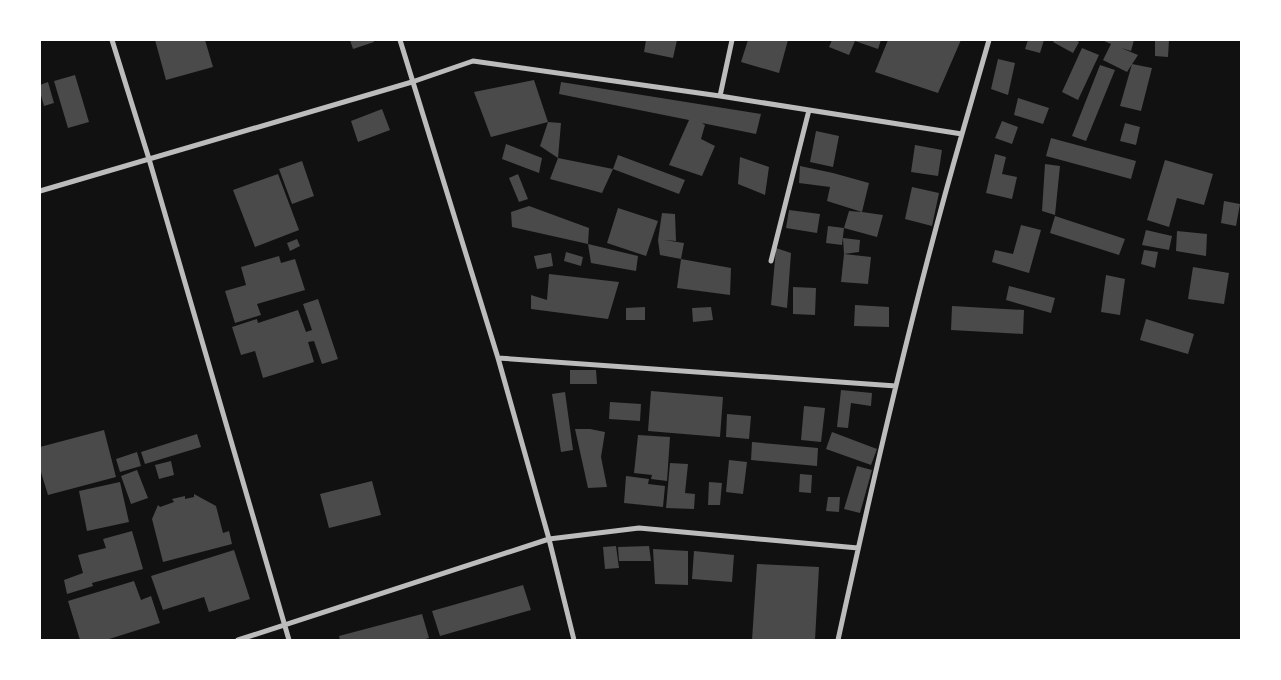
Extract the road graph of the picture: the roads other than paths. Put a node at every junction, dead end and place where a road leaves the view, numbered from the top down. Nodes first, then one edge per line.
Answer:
1 (112, 40) edge
2 (400, 40) edge
3 (732, 40) edge
4 (989, 40) edge
5 (412, 82) junction
6 (720, 96) junction
7 (809, 110) junction
8 (962, 134) junction
9 (149, 159) junction
10 (40, 191) edge
11 (771, 261) dead end
12 (498, 358) junction
13 (896, 386) junction
14 (549, 539) junction
15 (858, 548) junction
16 (284, 626) junction
17 (238, 640) edge
18 (289, 640) edge
19 (574, 640) edge
20 (838, 640) edge

1 - 9 street
2 - 5 street
3 - 6 street
4 - 8 street
5 - 6 street
5 - 9 street
5 - 12 street
6 - 7 street
7 - 8 street
7 - 11 street
8 - 13 street
9 - 10 street
9 - 16 street
12 - 13 street
12 - 14 street
13 - 15 street
14 - 15 street
14 - 16 street
14 - 19 street
15 - 20 street
16 - 17 street
16 - 18 street

